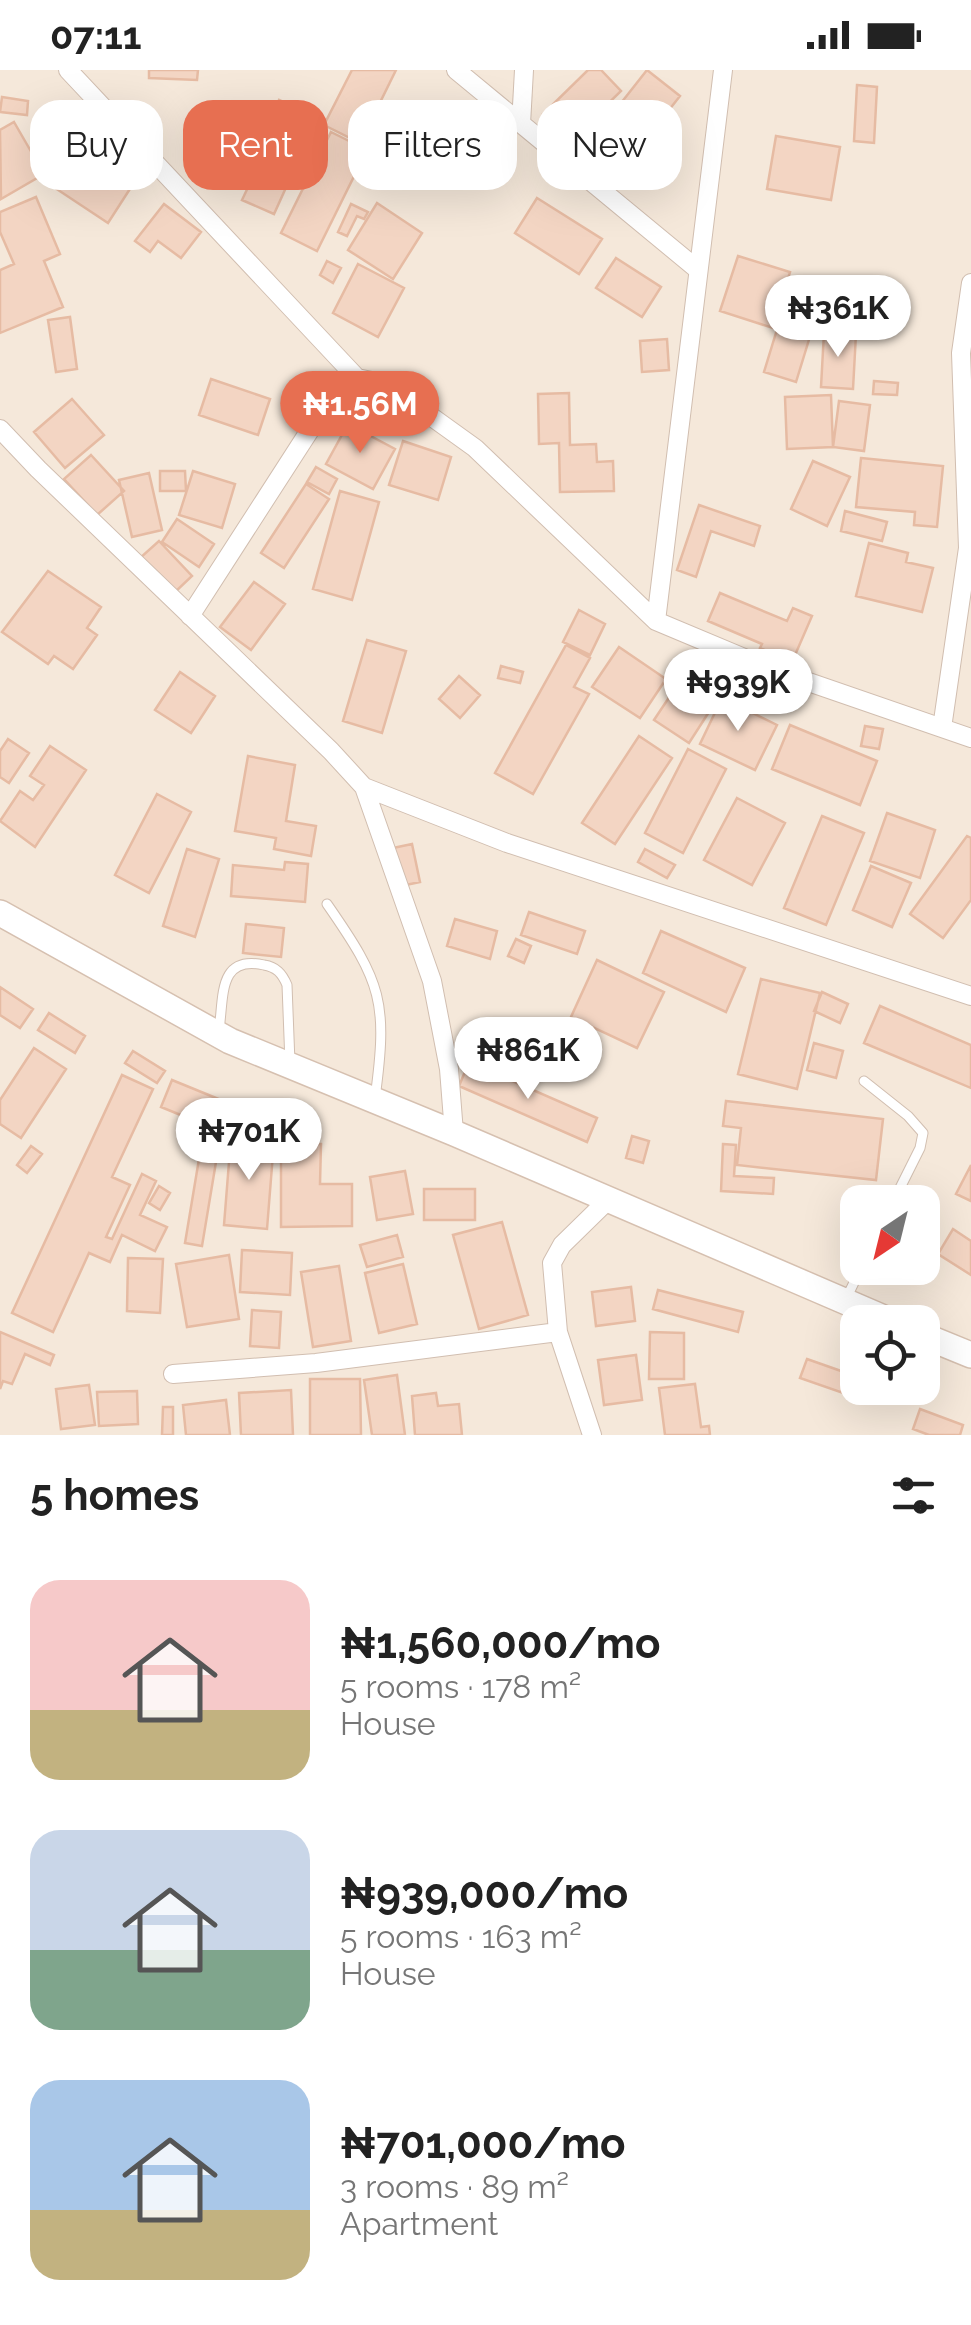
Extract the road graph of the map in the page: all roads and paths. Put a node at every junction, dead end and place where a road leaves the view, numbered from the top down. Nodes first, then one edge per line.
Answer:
1 (68, 70) edge
2 (456, 70) edge
3 (524, 70) edge
4 (723, 70) edge
5 (521, 124) junction
6 (698, 269) junction
7 (971, 283) edge
8 (356, 378) junction
9 (0, 429) edge
10 (970, 548) edge
11 (190, 616) junction
12 (656, 620) junction
13 (942, 728) junction
14 (971, 738) edge
15 (364, 786) junction
16 (327, 904) dead end
17 (0, 913) edge
18 (971, 996) edge
19 (218, 1034) junction
20 (290, 1066) junction
21 (864, 1081) dead end
22 (375, 1100) junction
23 (454, 1133) junction
24 (902, 1185) edge
25 (607, 1201) junction
26 (854, 1285) edge
27 (845, 1302) junction
28 (852, 1305) edge
29 (558, 1332) junction
30 (940, 1343) edge
31 (971, 1356) edge
32 (173, 1374) dead end
33 (592, 1435) edge

1 - 8 street
2 - 5 street
3 - 5 street
4 - 6 street
5 - 6 street
6 - 12 street
7 - 10 street
8 - 11 street
8 - 12 street
9 - 11 street
10 - 13 street
11 - 15 street
12 - 13 street
13 - 14 street
15 - 18 street
15 - 23 street
16 - 22 lane
17 - 19 main road
19 - 20 main road
19 - 20 lane
20 - 22 main road
21 - 24 lane
22 - 23 main road
23 - 25 main road
25 - 27 main road
25 - 29 street
26 - 27 lane
27 - 28 main road
29 - 32 street
29 - 33 street
30 - 31 main road

